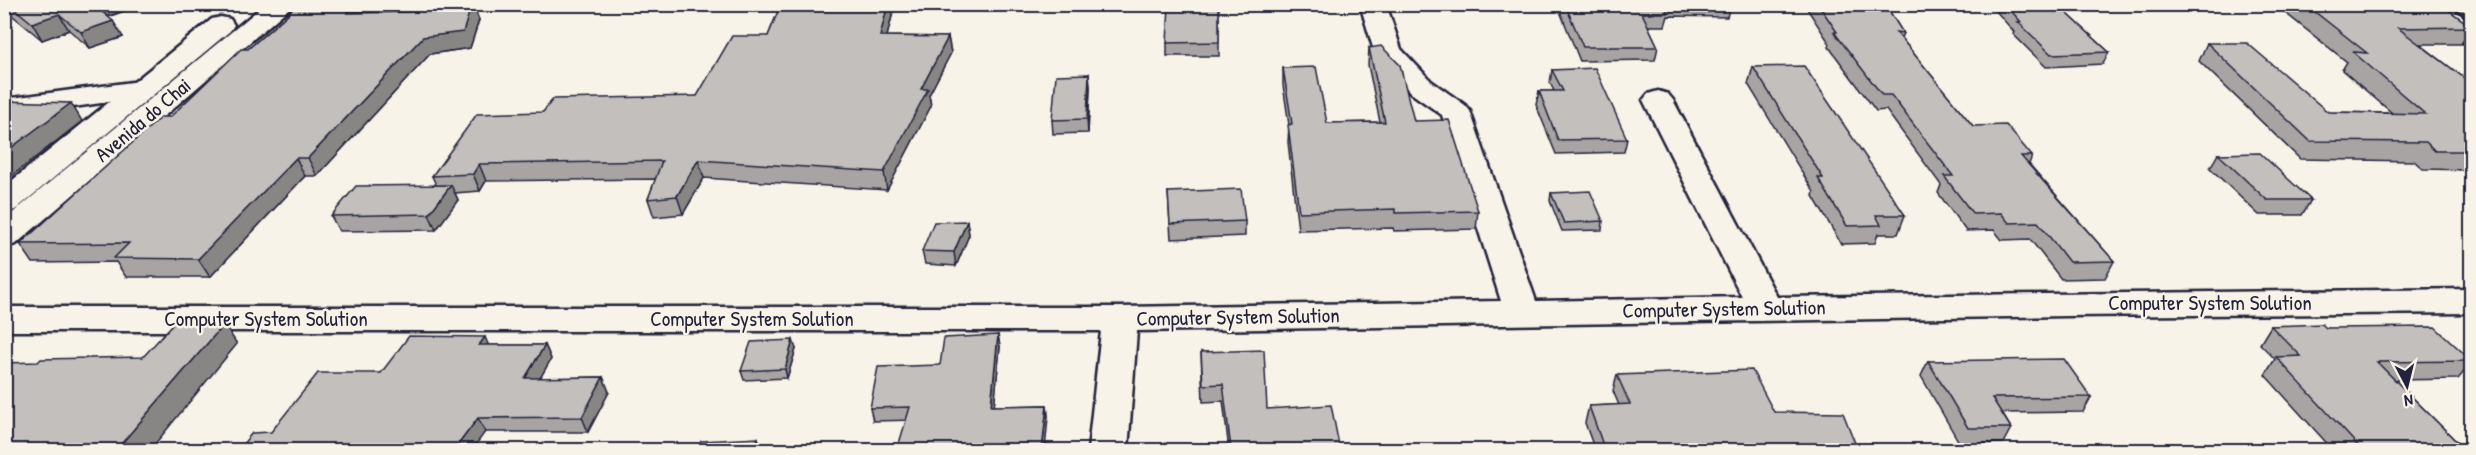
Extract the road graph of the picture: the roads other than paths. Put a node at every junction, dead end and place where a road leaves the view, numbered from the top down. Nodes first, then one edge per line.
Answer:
1 (248, 4) edge
2 (281, 4) edge
3 (1372, 4) edge
4 (2427, 4) edge
5 (2472, 36) edge
6 (140, 90) junction
7 (1658, 100) dead end
8 (4, 108) edge
9 (4, 203) edge
10 (4, 237) edge
11 (2472, 301) edge
12 (1766, 309) junction
13 (1523, 313) junction
14 (4, 319) edge
15 (1120, 319) junction
16 (1108, 450) edge

1 - 6 street, Avenida do Chai
2 - 10 street, Avenida do Chai
3 - 13 street
4 - 5 street
6 - 8 street
6 - 9 street, Avenida do Chai
7 - 12 street
11 - 12 street, Computer System Solution
12 - 13 street, Computer System Solution
13 - 15 street, Computer System Solution
14 - 15 street, Computer System Solution
15 - 16 street

